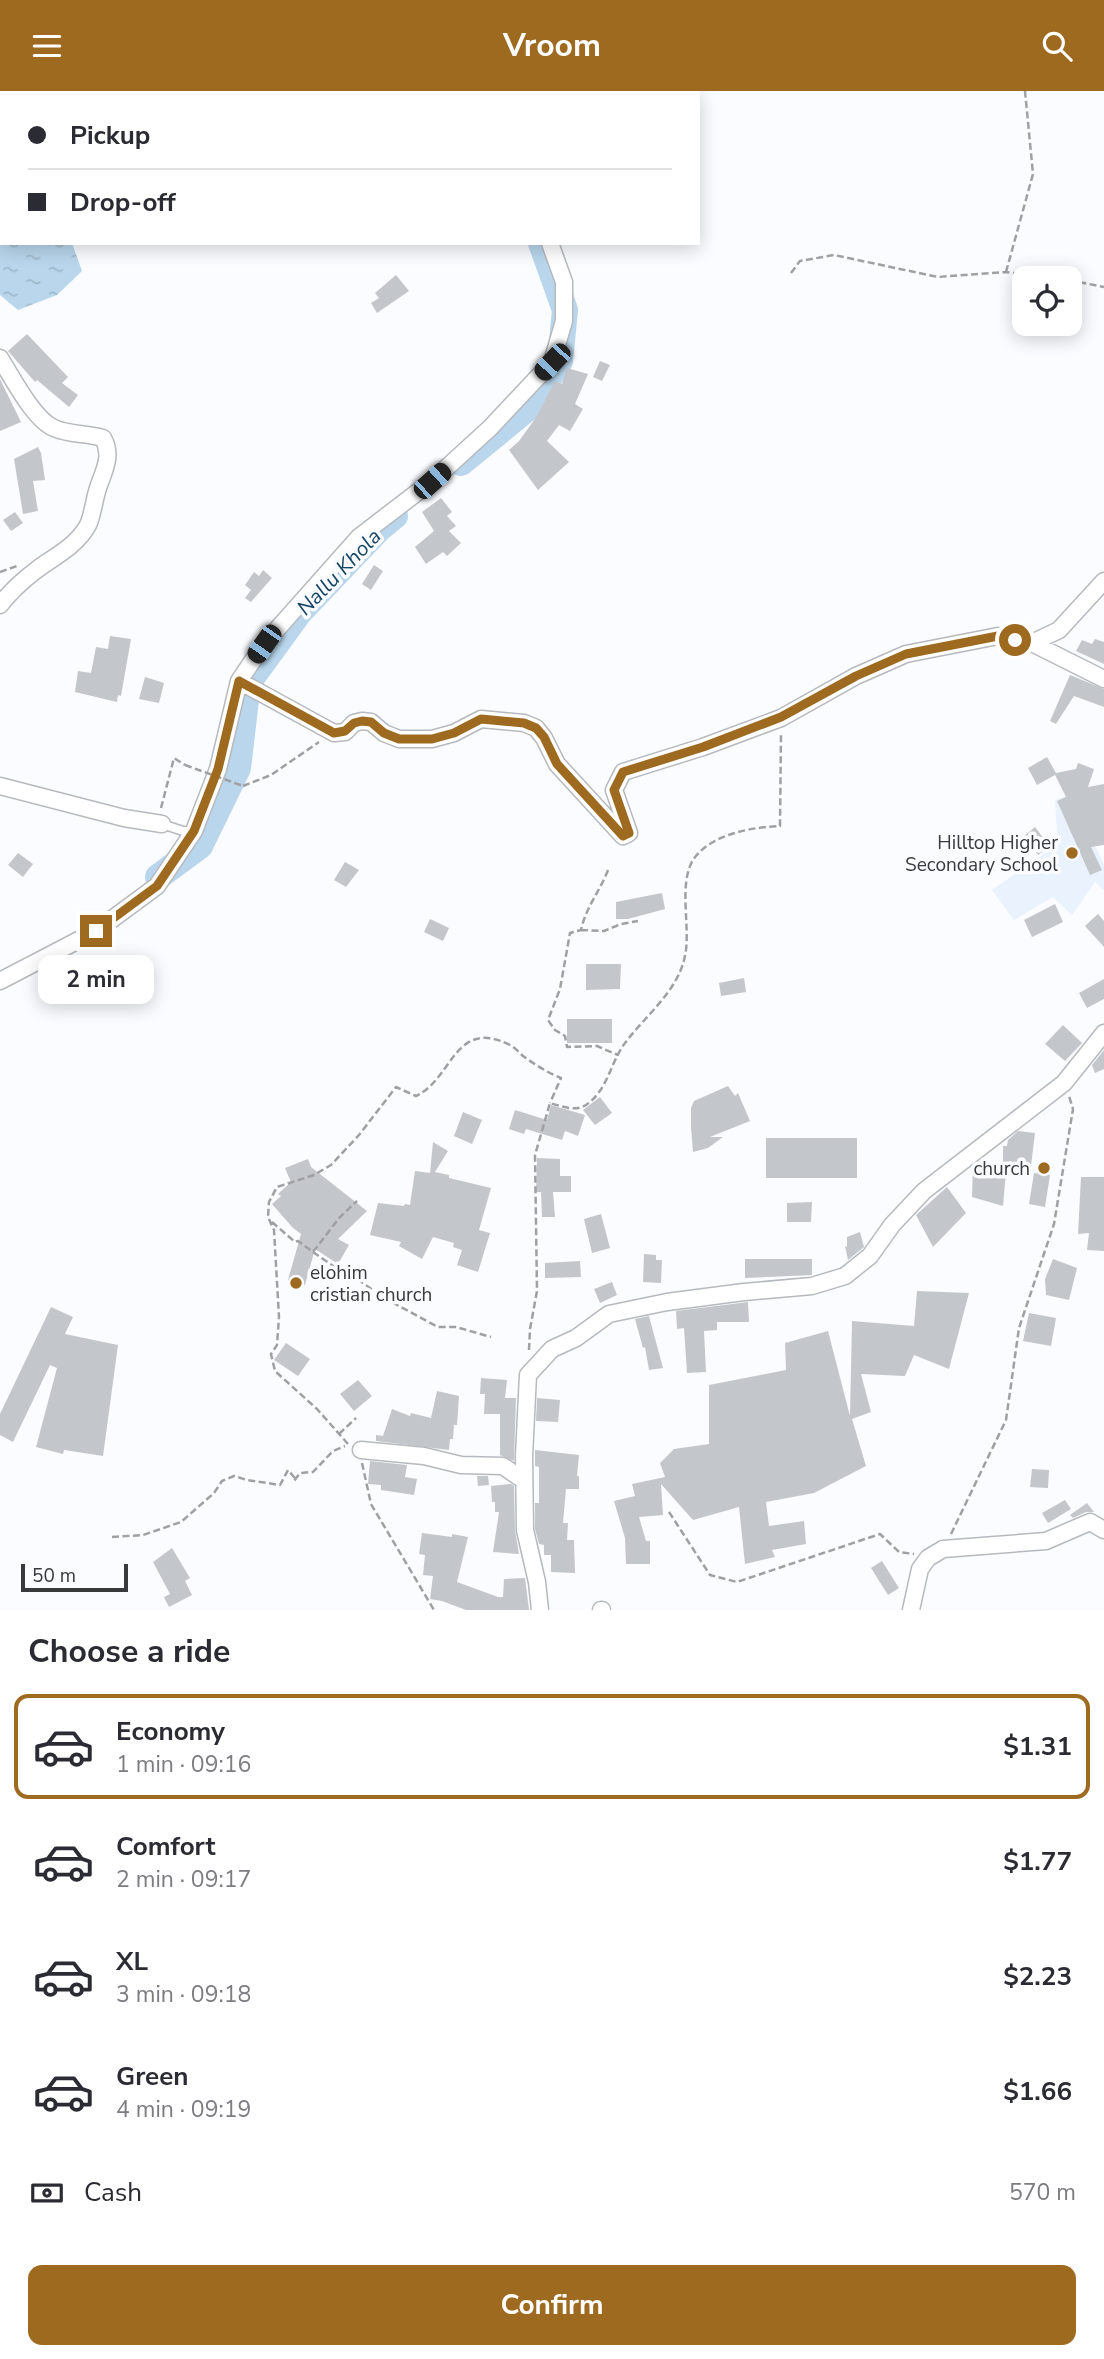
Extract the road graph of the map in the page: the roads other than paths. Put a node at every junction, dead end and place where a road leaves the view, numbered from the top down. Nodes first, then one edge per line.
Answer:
1 (551, 245) edge
2 (0, 358) edge
3 (1104, 581) edge
4 (0, 605) edge
5 (1032, 643) junction
6 (1104, 679) edge
7 (239, 681) junction
8 (0, 786) edge
9 (157, 823) joint
10 (194, 831) junction
11 (0, 981) edge
12 (1104, 1033) edge
13 (355, 1447) road end
14 (523, 1480) junction
15 (1104, 1530) edge
16 (540, 1610) edge
17 (911, 1610) edge

1 - 7 street
2 - 4 street
3 - 5 street
5 - 6 street
5 - 7 street
7 - 10 street
8 - 9 street
9 - 10 lane
10 - 11 street
12 - 14 street
13 - 14 street
14 - 16 street
15 - 17 street

